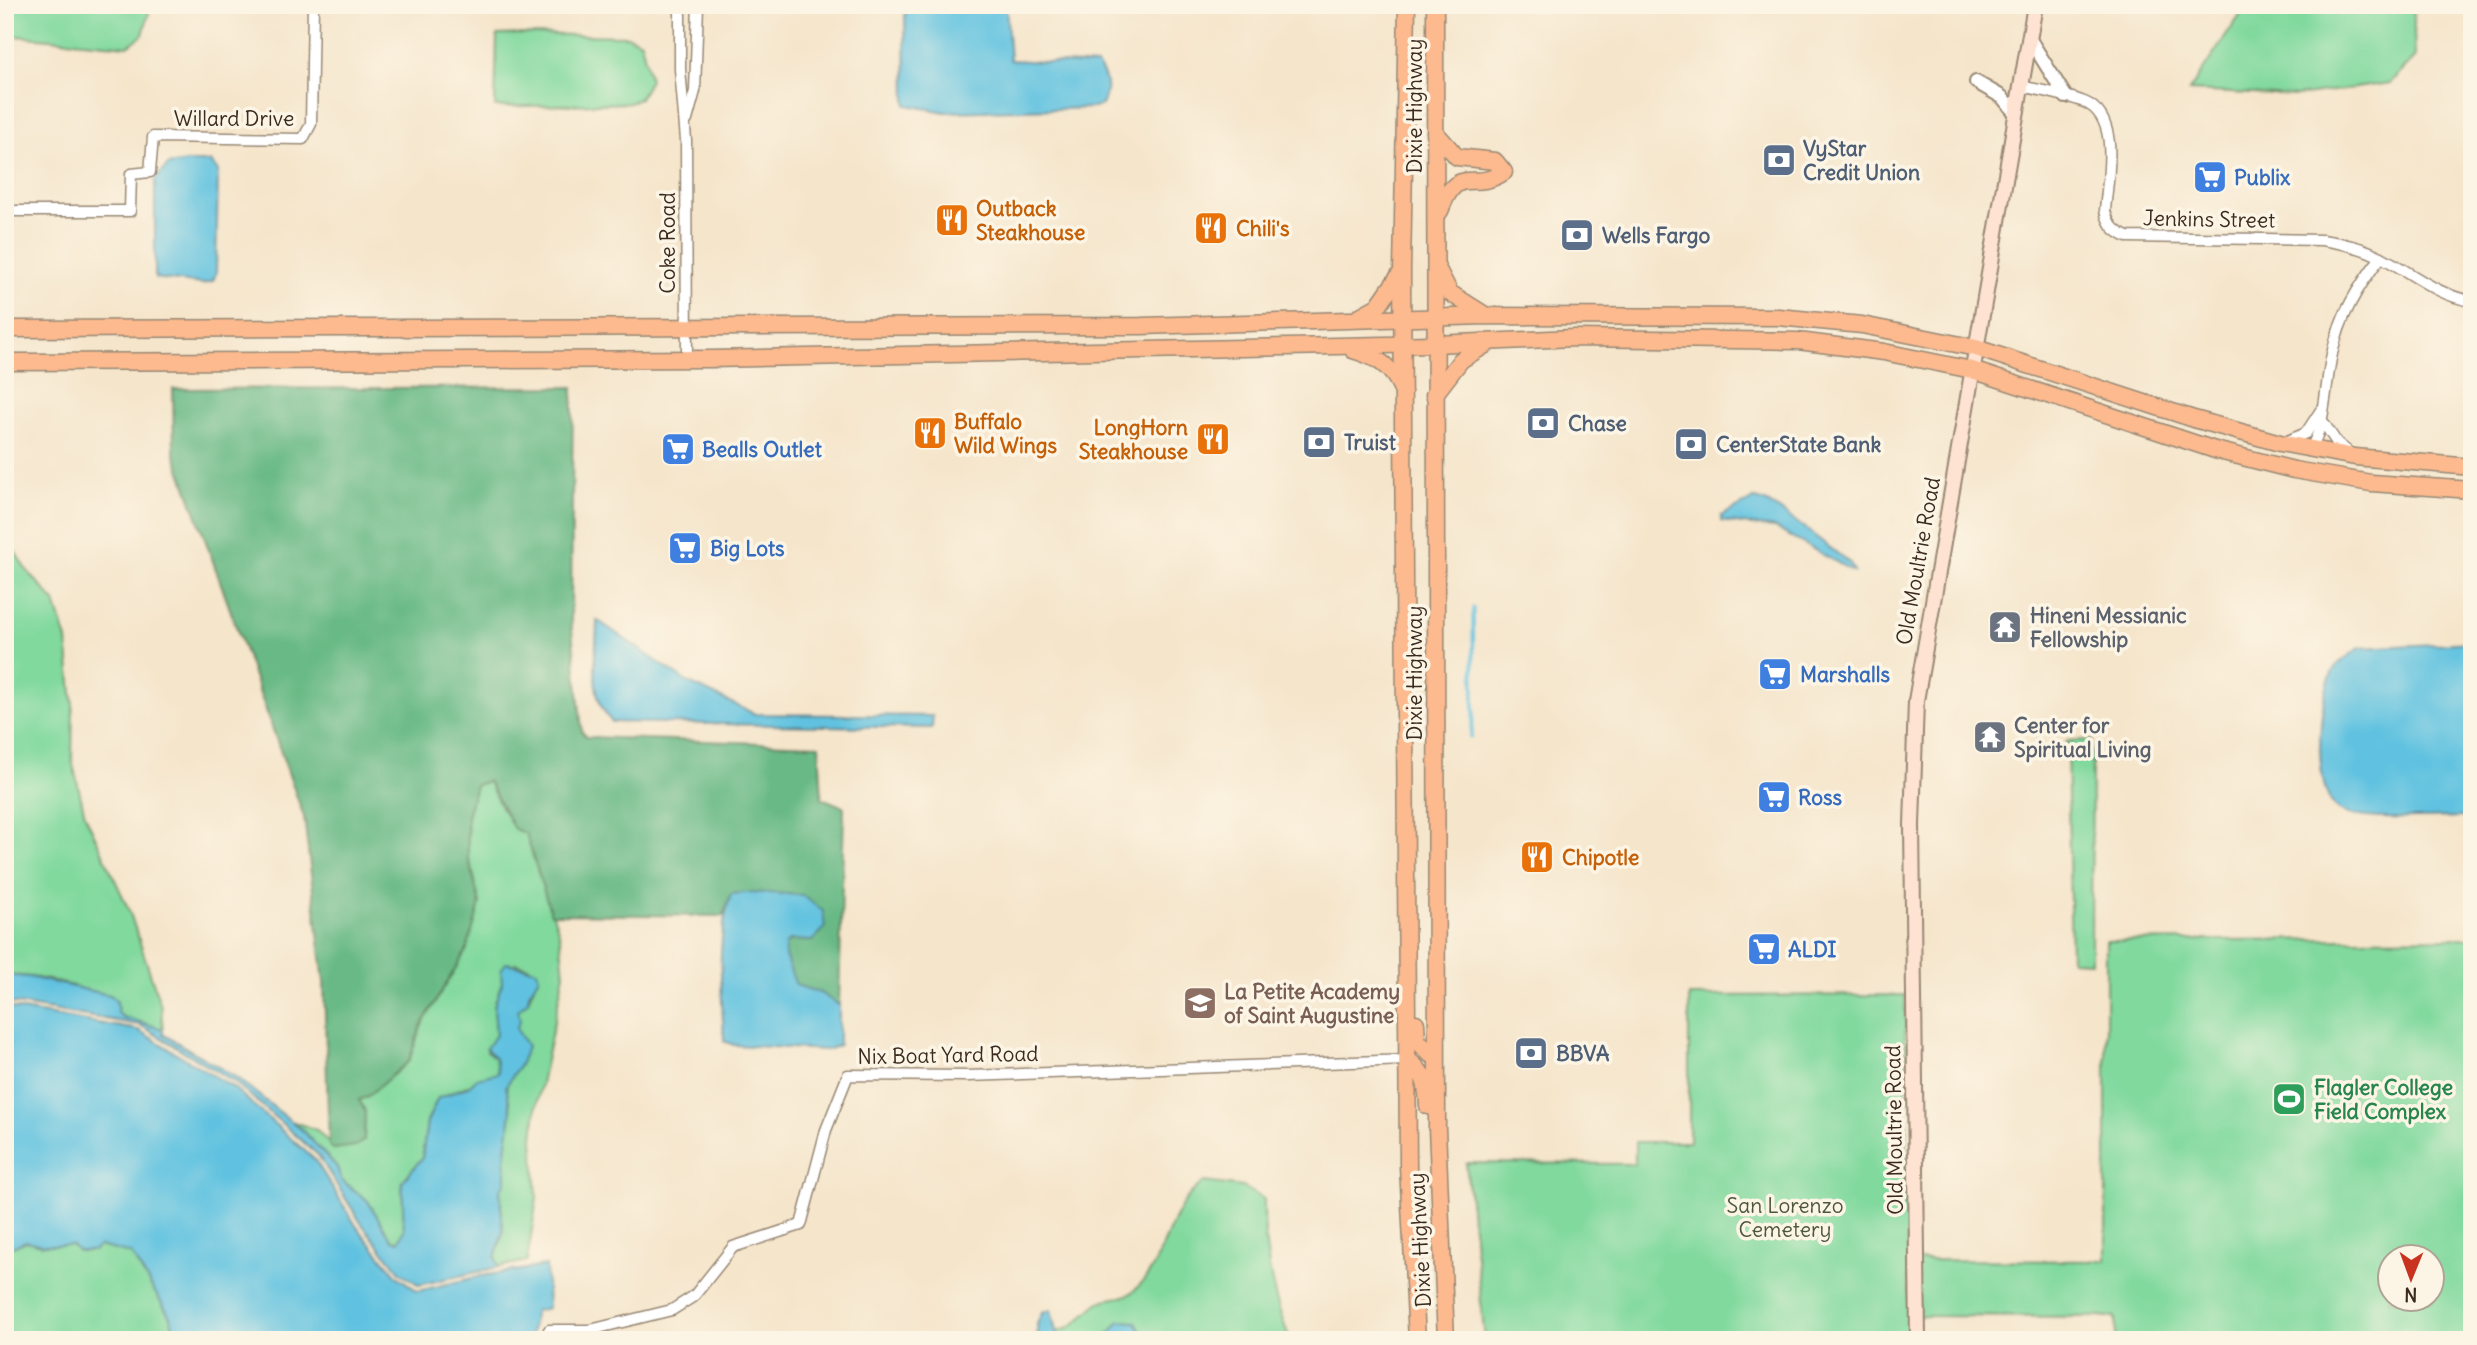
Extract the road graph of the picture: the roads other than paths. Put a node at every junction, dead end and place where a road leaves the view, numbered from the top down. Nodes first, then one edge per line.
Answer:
1 (313, 5) edge
2 (680, 5) edge
3 (698, 5) edge
4 (1407, 5) edge
5 (1435, 5) edge
6 (2035, 5) edge
7 (2029, 38) junction
8 (1976, 82) dead end
9 (2021, 86) junction
10 (2066, 97) junction
11 (2016, 114) junction
12 (685, 127) junction
13 (1434, 132) junction
14 (16, 211) dead end
15 (1436, 219) junction
16 (2381, 257) junction
17 (1434, 261) junction
18 (1402, 271) junction
19 (2472, 301) edge
20 (1710, 315) junction
21 (1488, 316) junction
22 (1354, 318) junction
23 (1403, 318) junction
24 (1434, 318) junction
25 (1141, 326) junction
26 (687, 327) junction
27 (5, 328) edge
28 (1709, 339) junction
29 (1499, 341) junction
30 (1403, 344) junction
31 (1434, 344) junction
32 (1337, 345) junction
33 (1976, 348) junction
34 (1072, 352) junction
35 (687, 359) junction
36 (5, 362) edge
37 (1972, 370) junction
38 (1404, 395) junction
39 (1434, 395) junction
40 (2322, 414) junction
41 (2280, 443) junction
42 (2310, 449) junction
43 (2355, 457) junction
44 (2253, 461) junction
45 (2472, 467) edge
46 (2472, 490) edge
47 (1406, 834) junction
48 (1438, 1028) junction
49 (1430, 1054) junction
50 (1408, 1060) junction
51 (1408, 1134) junction
52 (1440, 1236) junction
53 (549, 1330) dead end
54 (1417, 1340) edge
55 (1425, 1340) edge
56 (1446, 1340) edge
57 (1918, 1340) edge

1 - 14 street, Willard Drive
2 - 12 street, Coke Road
3 - 12 street, Coke Road
4 - 18 main road, Dixie Highway
5 - 13 main road, Dixie Highway
6 - 7 main road, Old Moultrie Road
7 - 9 main road, Old Moultrie Road
7 - 10 street
8 - 11 street
9 - 10 street, Jenkins Street
9 - 11 main road, Old Moultrie Road
10 - 16 street, Jenkins Street
11 - 33 main road, Old Moultrie Road
12 - 26 street, Coke Road
13 - 15 main road, Dixie Highway
13 - 15 main road
15 - 17 main road, Dixie Highway
16 - 19 street
16 - 40 street
17 - 21 main road
17 - 24 main road, Dixie Highway
18 - 22 main road
18 - 23 main road, Dixie Highway
20 - 21 main road
20 - 28 main road
20 - 33 main road
21 - 24 main road
22 - 23 main road
22 - 25 main road
23 - 24 main road
23 - 30 main road, Dixie Highway
24 - 31 main road, Dixie Highway
25 - 26 main road
25 - 34 main road
26 - 27 main road
26 - 35 street, Coke Road
28 - 29 main road
28 - 37 main road
29 - 31 main road
29 - 39 main road
30 - 31 main road
30 - 32 main road
30 - 38 main road, Dixie Highway
31 - 39 main road, Dixie Highway
32 - 34 main road
32 - 38 main road
33 - 37 main road, Old Moultrie Road
33 - 41 main road
34 - 35 main road
35 - 36 main road
37 - 44 main road
37 - 57 main road, Old Moultrie Road
38 - 47 main road, Dixie Highway
39 - 48 main road, Dixie Highway
40 - 41 street
40 - 42 street
40 - 43 street
41 - 42 main road
42 - 43 main road
42 - 44 main road
43 - 45 main road
44 - 46 main road
47 - 49 main road
47 - 50 main road, Dixie Highway
48 - 49 main road
48 - 52 main road, Dixie Highway
49 - 50 main road
50 - 51 main road, Dixie Highway
50 - 52 main road
50 - 53 street, Nix Boat Yard Road
51 - 54 main road, Dixie Highway
51 - 55 main road
52 - 56 main road, Dixie Highway

